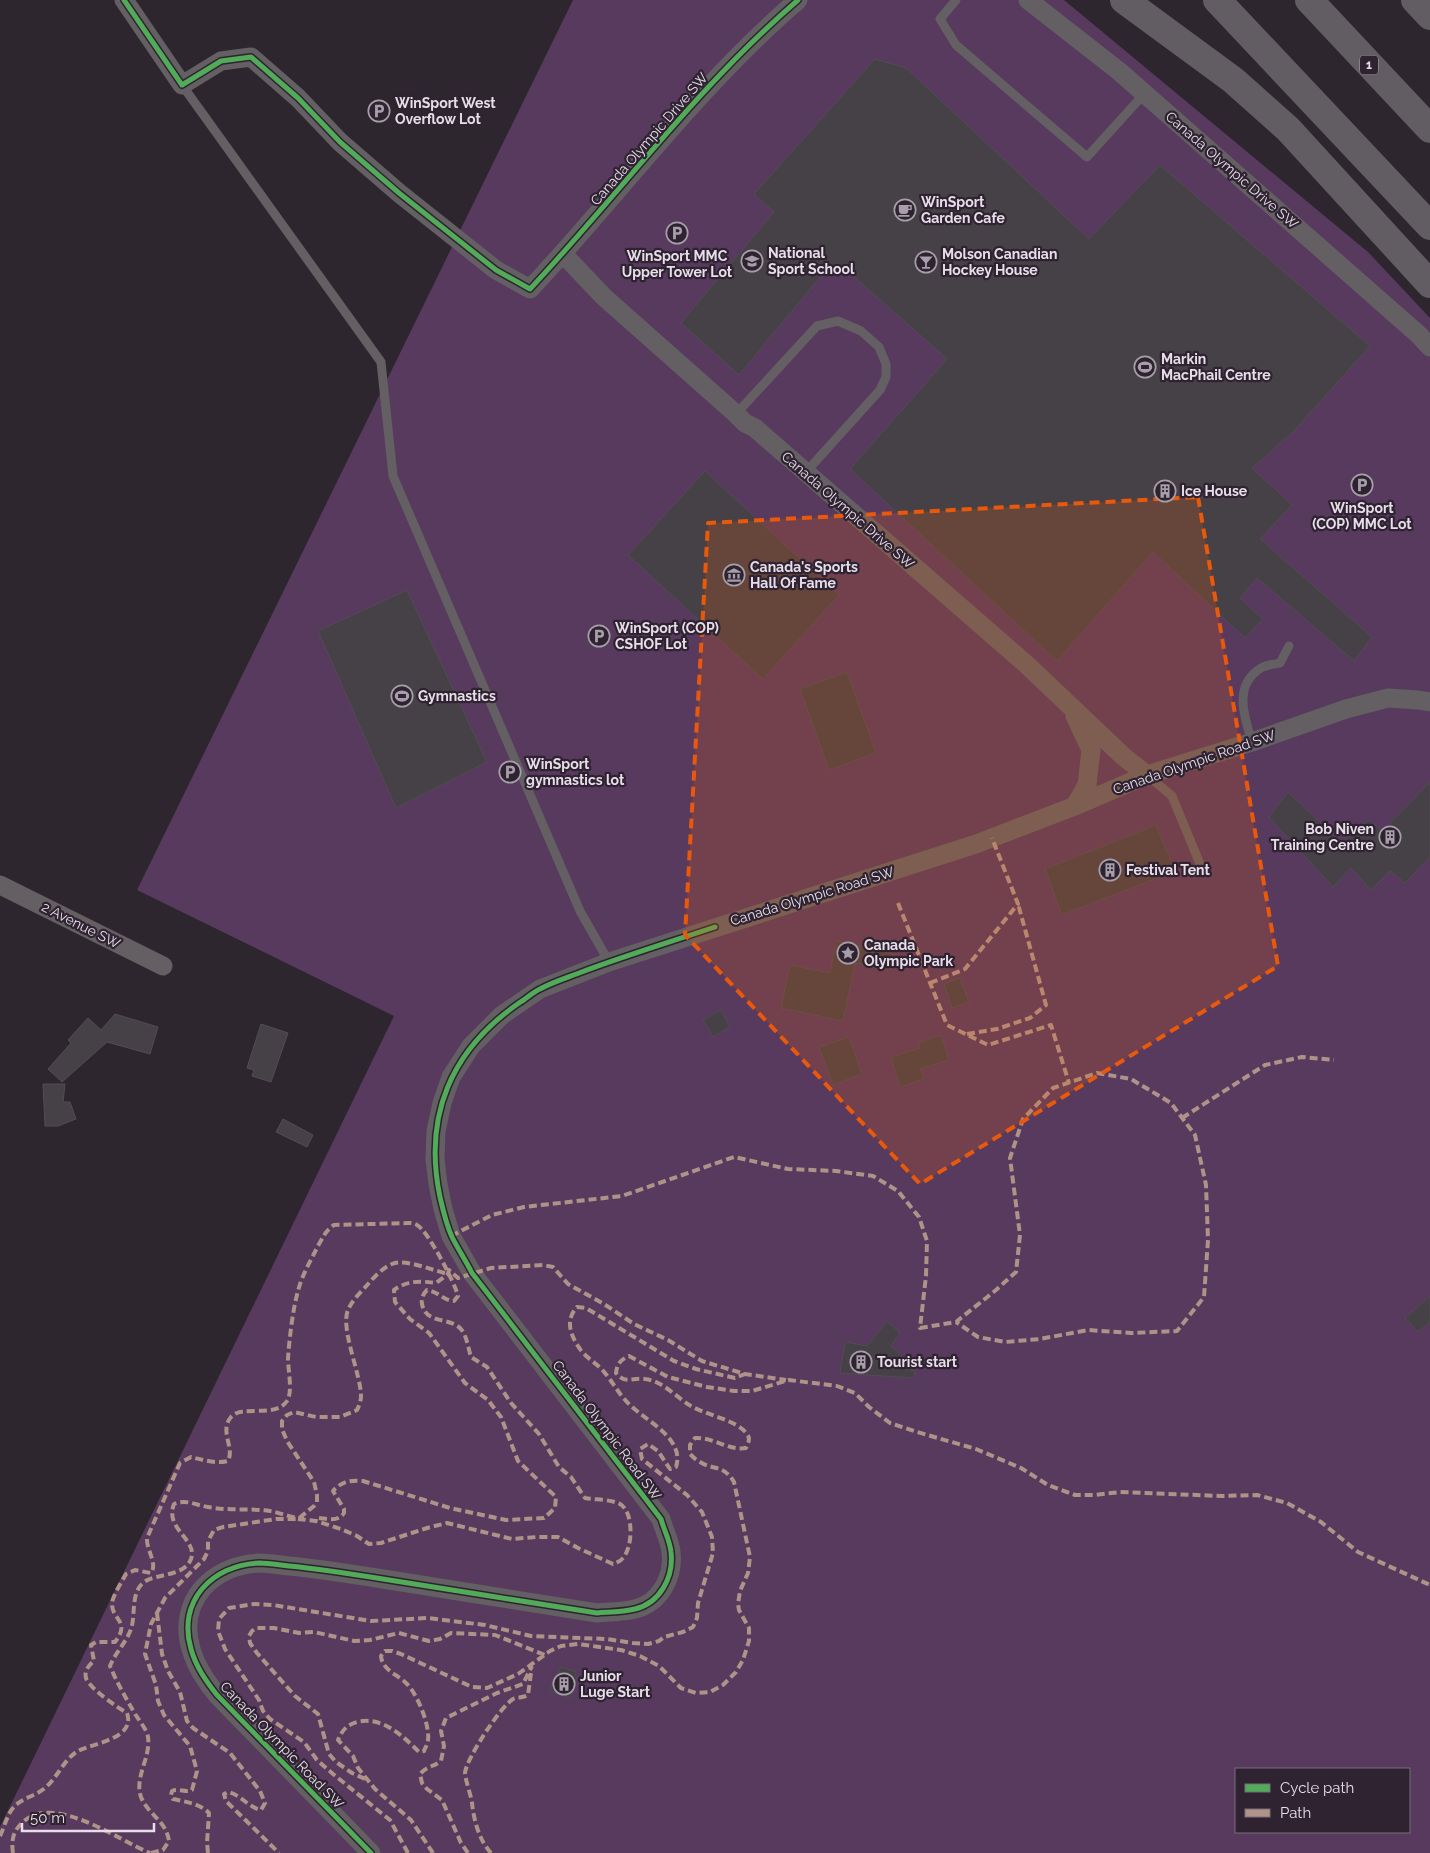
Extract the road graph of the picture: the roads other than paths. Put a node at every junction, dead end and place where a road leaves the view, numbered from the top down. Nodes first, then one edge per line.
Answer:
1 (124, 0) edge
2 (798, 0) edge
3 (956, 0) edge
4 (1028, 0) edge
5 (1124, 0) edge
6 (1217, 0) edge
7 (1309, 0) edge
8 (1415, 0) edge
9 (1430, 16) edge
10 (182, 85) junction
11 (1144, 94) junction
12 (1430, 129) edge
13 (1430, 226) edge
14 (563, 254) junction
15 (1430, 284) edge
16 (1430, 347) edge
17 (736, 414) junction
18 (806, 472) junction
19 (1289, 646) dead end
20 (1430, 702) edge
21 (1072, 709) junction
22 (1252, 742) junction
23 (1147, 775) junction
24 (1075, 806) junction
25 (1200, 864) dead end
26 (0, 885) edge
27 (609, 962) junction
28 (163, 966) dead end
29 (371, 1853) edge

1 - 10 street
2 - 14 street, Canada Olympic Drive SW
3 - 11 lane
4 - 11 street, Canada Olympic Drive SW
5 - 15 highway
6 - 13 highway
7 - 12 highway, 1
8 - 9 highway
10 - 14 street
10 - 27 lane
11 - 16 street, Canada Olympic Drive SW
14 - 17 street, Canada Olympic Drive SW
17 - 18 street, Canada Olympic Drive SW
17 - 18 lane
18 - 21 street, Canada Olympic Drive SW
19 - 22 lane
20 - 22 street, Canada Olympic Road SW
21 - 23 street, Canada Olympic Drive SW
21 - 24 street
22 - 23 street, Canada Olympic Road SW
23 - 24 street, Canada Olympic Road SW
23 - 25 lane
24 - 27 street, Canada Olympic Road SW
26 - 28 street, 2 Avenue SW
27 - 29 street, Canada Olympic Road SW

